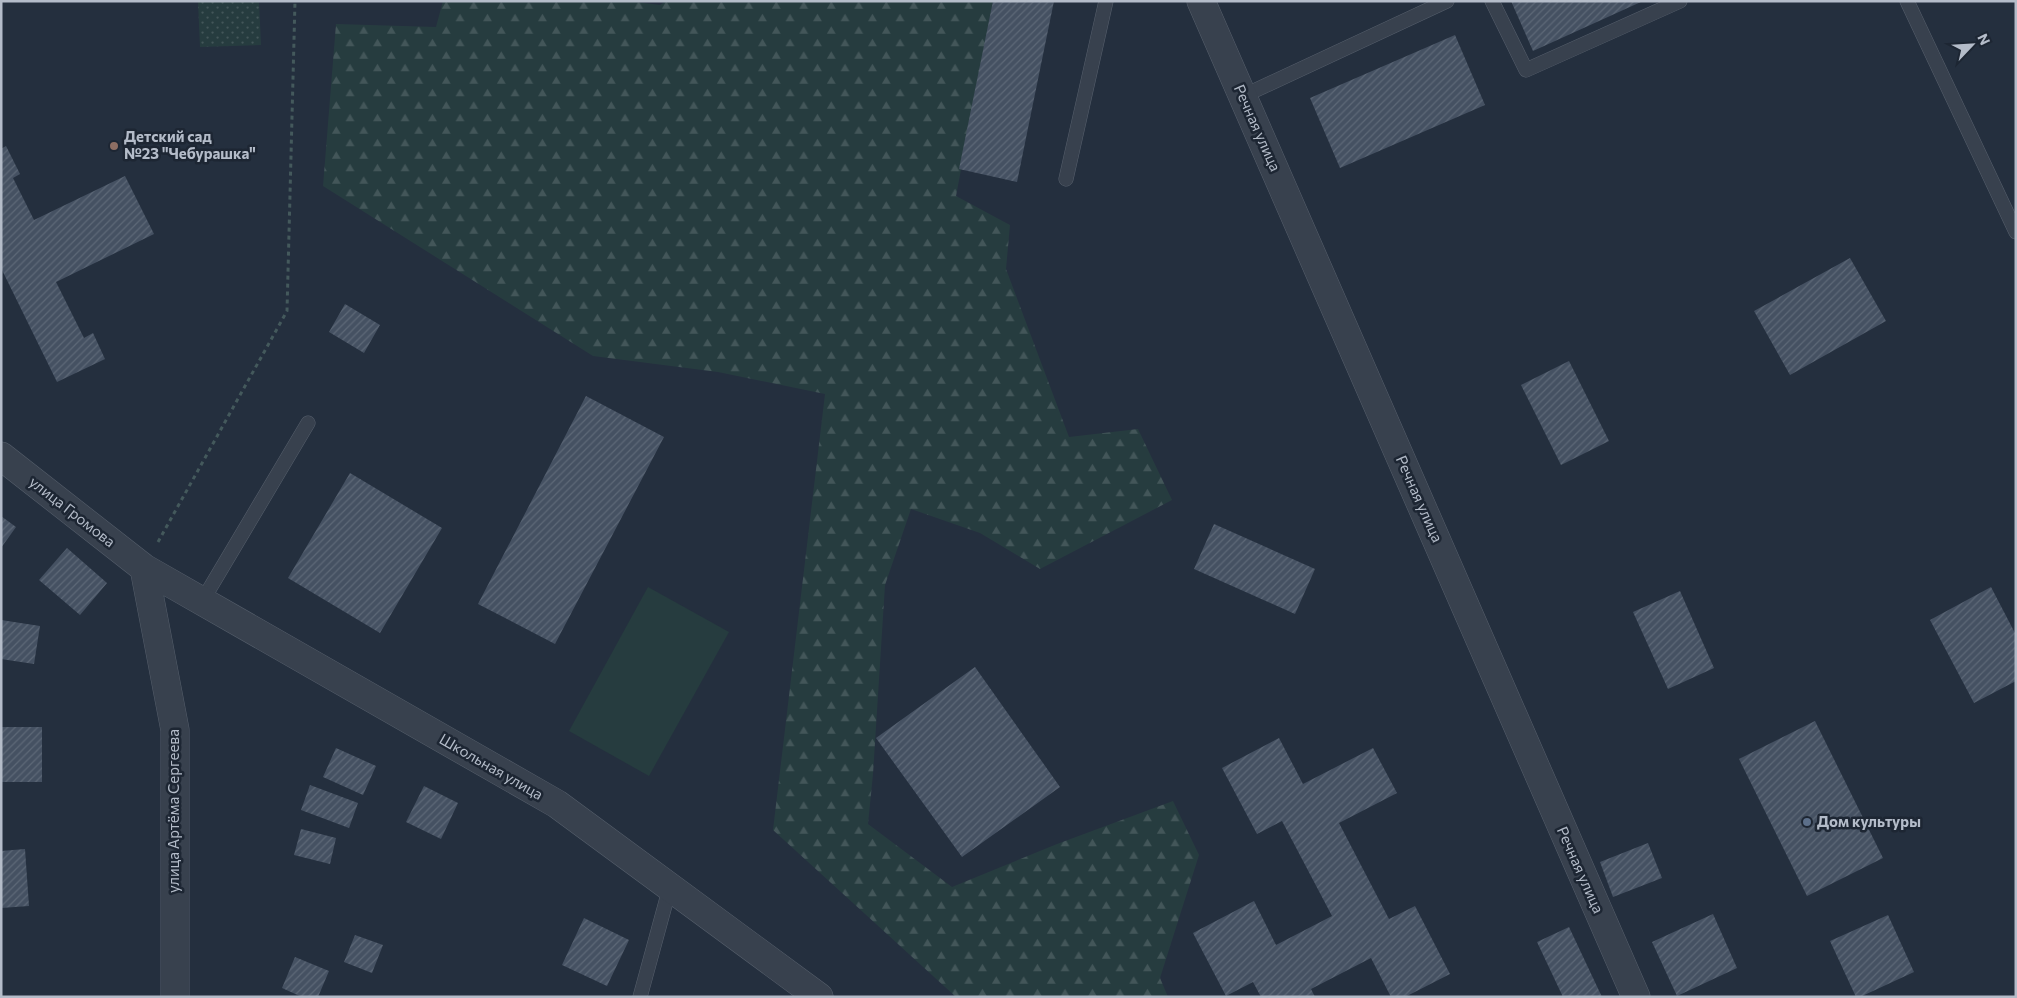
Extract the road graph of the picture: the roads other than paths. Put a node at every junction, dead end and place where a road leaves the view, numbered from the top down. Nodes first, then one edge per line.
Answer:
1 (1106, 1) edge
2 (1201, 1) edge
3 (1447, 1) edge
4 (1492, 1) edge
5 (1680, 1) edge
6 (1907, 1) edge
7 (1242, 96) junction
8 (1066, 179) dead end
9 (2016, 232) edge
10 (308, 423) dead end
11 (1, 456) edge
12 (144, 568) junction
13 (201, 601) junction
14 (670, 886) junction
15 (175, 997) edge
16 (640, 997) edge
17 (818, 997) edge
18 (1636, 997) edge

1 - 8 lane
2 - 7 street, Речная улица
3 - 7 lane
4 - 5 lane
6 - 9 lane
7 - 18 street, Речная улица
10 - 13 lane
11 - 12 street, улица Громова
12 - 13 street, Школьная улица
12 - 15 street, улица Артёма Сергеева
13 - 14 street, Школьная улица
14 - 16 lane
14 - 17 street, Школьная улица

